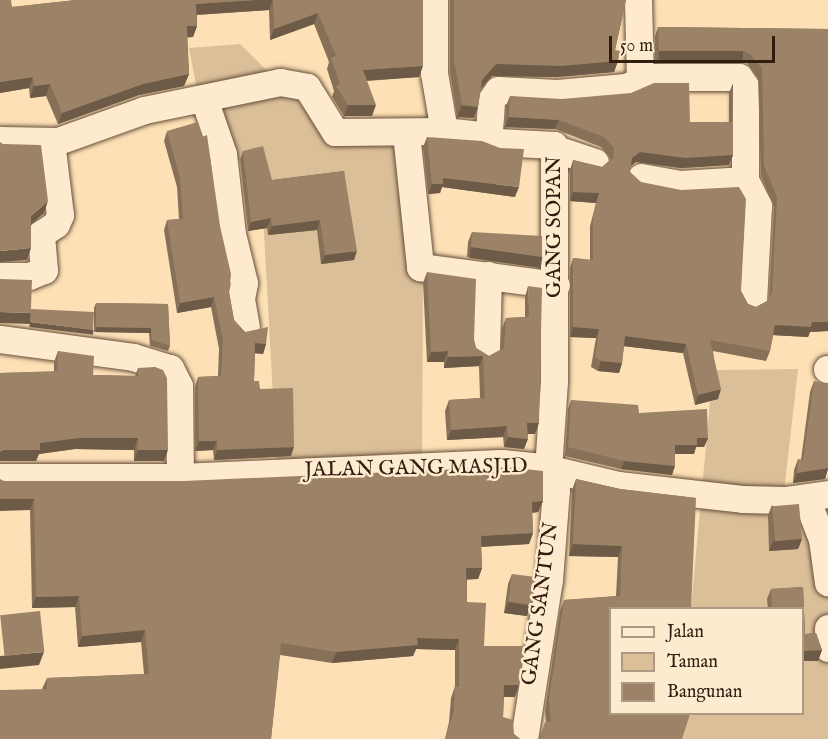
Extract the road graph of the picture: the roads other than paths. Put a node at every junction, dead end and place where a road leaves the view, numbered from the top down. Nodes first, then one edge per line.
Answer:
1 (434, 0) edge
2 (638, 0) edge
3 (640, 81) junction
4 (204, 99) junction
5 (444, 131) junction
6 (405, 133) junction
7 (483, 135) junction
8 (0, 140) edge
9 (51, 142) junction
10 (556, 149) junction
11 (595, 162) dead end
12 (641, 177) dead end
13 (745, 180) junction
14 (488, 275) junction
15 (0, 276) edge
16 (555, 285) junction
17 (753, 301) dead end
18 (246, 327) dead end
19 (0, 339) edge
20 (486, 351) edge
21 (550, 470) junction
22 (0, 477) edge
23 (180, 477) junction
24 (817, 496) edge
25 (828, 583) edge
26 (828, 628) edge
27 (828, 648) edge
28 (524, 739) edge

1 - 5 street
2 - 3 street
3 - 7 street
3 - 13 street
4 - 6 street, GANG SOPAN
4 - 9 street, GANG SOPAN
4 - 18 street
5 - 6 street, GANG SOPAN
5 - 7 street, GANG SOPAN
6 - 14 street
7 - 10 street, GANG SOPAN
8 - 9 street, GANG SOPAN
9 - 15 street
10 - 11 street
10 - 16 street, GANG SOPAN
12 - 13 street
13 - 17 street
14 - 16 street
14 - 20 street
16 - 21 street, GANG SOPAN
19 - 23 street
21 - 23 street, JALAN GANG MASJID
21 - 24 street, JALAN GANG MASJID
21 - 28 street, GANG SANTUN
22 - 23 street, JALAN GANG MASJID
24 - 25 street
26 - 27 street

